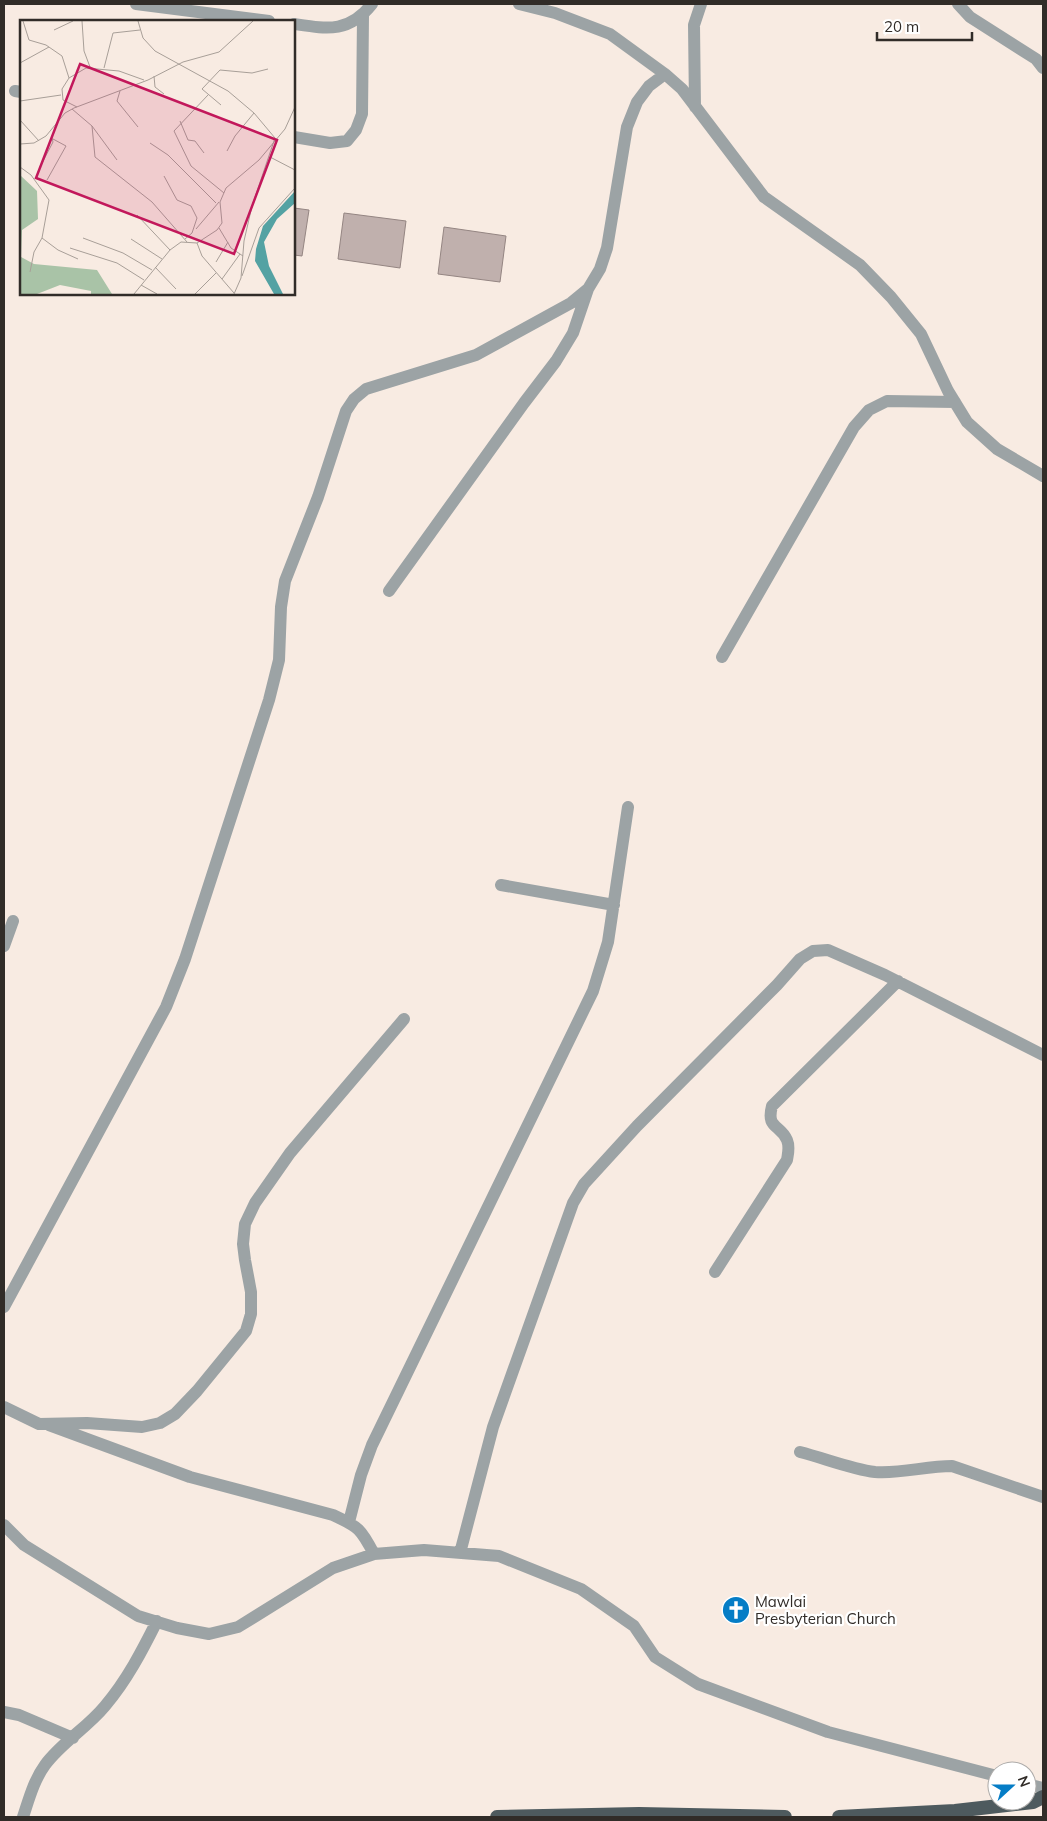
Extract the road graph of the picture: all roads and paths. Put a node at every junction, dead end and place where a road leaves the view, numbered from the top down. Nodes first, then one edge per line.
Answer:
1 (136, 4) edge
2 (372, 4) edge
3 (519, 4) edge
4 (701, 4) edge
5 (958, 4) edge
6 (363, 16) junction
7 (261, 20) edge
8 (295, 24) edge
9 (1043, 68) edge
10 (664, 74) junction
11 (695, 107) junction
12 (295, 137) edge
13 (588, 289) junction
14 (955, 402) junction
15 (1043, 476) edge
16 (389, 591) dead end
17 (722, 657) dead end
18 (628, 807) dead end
19 (501, 885) dead end
20 (614, 905) junction
21 (12, 921) dead end
22 (4, 946) edge
23 (898, 982) junction
24 (404, 1018) dead end
25 (1043, 1055) edge
26 (715, 1272) dead end
27 (4, 1307) edge
28 (4, 1406) edge
29 (47, 1424) junction
30 (800, 1452) dead end
31 (1043, 1497) edge
32 (349, 1522) junction
33 (4, 1525) edge
34 (460, 1553) junction
35 (374, 1554) junction
36 (157, 1621) junction
37 (4, 1712) edge
38 (73, 1738) junction
39 (987, 1773) edge
40 (1043, 1797) edge
41 (891, 1816) edge
42 (23, 1817) edge
43 (497, 1817) edge
44 (784, 1817) edge
45 (839, 1817) edge

1 - 7 street
2 - 6 street
3 - 10 street
4 - 11 street
5 - 9 street
6 - 8 street
6 - 12 street
10 - 11 street
10 - 13 street
11 - 14 street
13 - 16 street
13 - 27 street
14 - 15 street
14 - 17 street
18 - 20 street
19 - 20 street
20 - 32 street
21 - 22 street
23 - 25 street
23 - 26 street
23 - 34 street
24 - 29 street
28 - 29 street
29 - 32 street
30 - 31 street
32 - 35 street
33 - 36 street
34 - 35 street
34 - 39 street
35 - 36 street
36 - 38 street
37 - 38 street
38 - 42 street
40 - 41 highway
41 - 45 highway
43 - 44 highway

